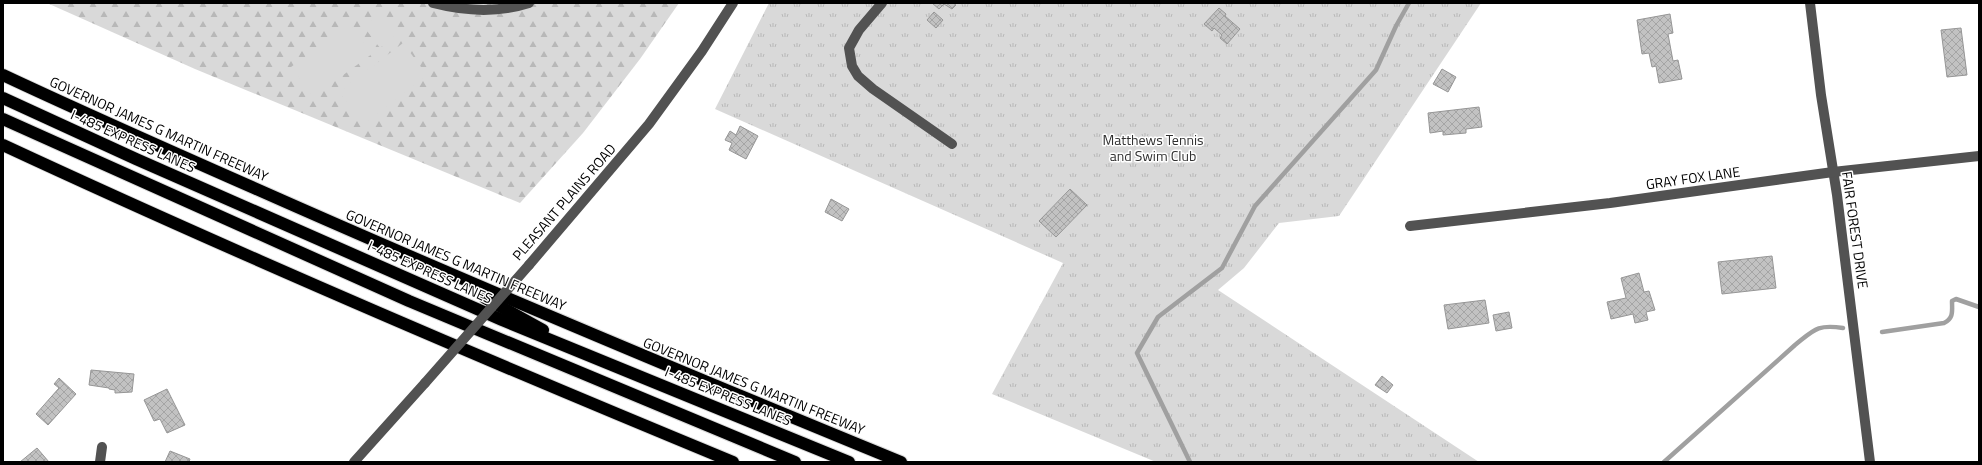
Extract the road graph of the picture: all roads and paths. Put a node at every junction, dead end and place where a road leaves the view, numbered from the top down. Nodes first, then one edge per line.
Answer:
1 (433, 3) edge
2 (529, 3) edge
3 (733, 3) edge
4 (882, 3) edge
5 (1810, 3) edge
6 (3, 75) edge
7 (3, 98) edge
8 (3, 119) edge
9 (952, 144) dead end
10 (3, 145) edge
11 (1979, 156) edge
12 (1833, 172) junction
13 (1410, 226) dead end
14 (417, 261) junction
15 (595, 358) junction
16 (102, 447) dead end
17 (100, 462) edge
18 (354, 462) edge
19 (733, 462) edge
20 (795, 462) edge
21 (849, 462) edge
22 (901, 462) edge
23 (1870, 462) edge

1 - 2 street
3 - 18 street, PLEASANT PLAINS ROAD, bridge
4 - 9 street
5 - 12 street, FAIR FOREST DRIVE
6 - 14 highway, GOVERNOR JAMES G MARTIN FREEWAY
7 - 15 highway, I-485 EXPRESS LANES
8 - 20 highway
10 - 19 highway
11 - 12 street, GRAY FOX LANE
12 - 13 street, GRAY FOX LANE
12 - 23 street, FAIR FOREST DRIVE
14 - 15 highway
14 - 22 highway, GOVERNOR JAMES G MARTIN FREEWAY
15 - 21 highway, I-485 EXPRESS LANES
16 - 17 street

